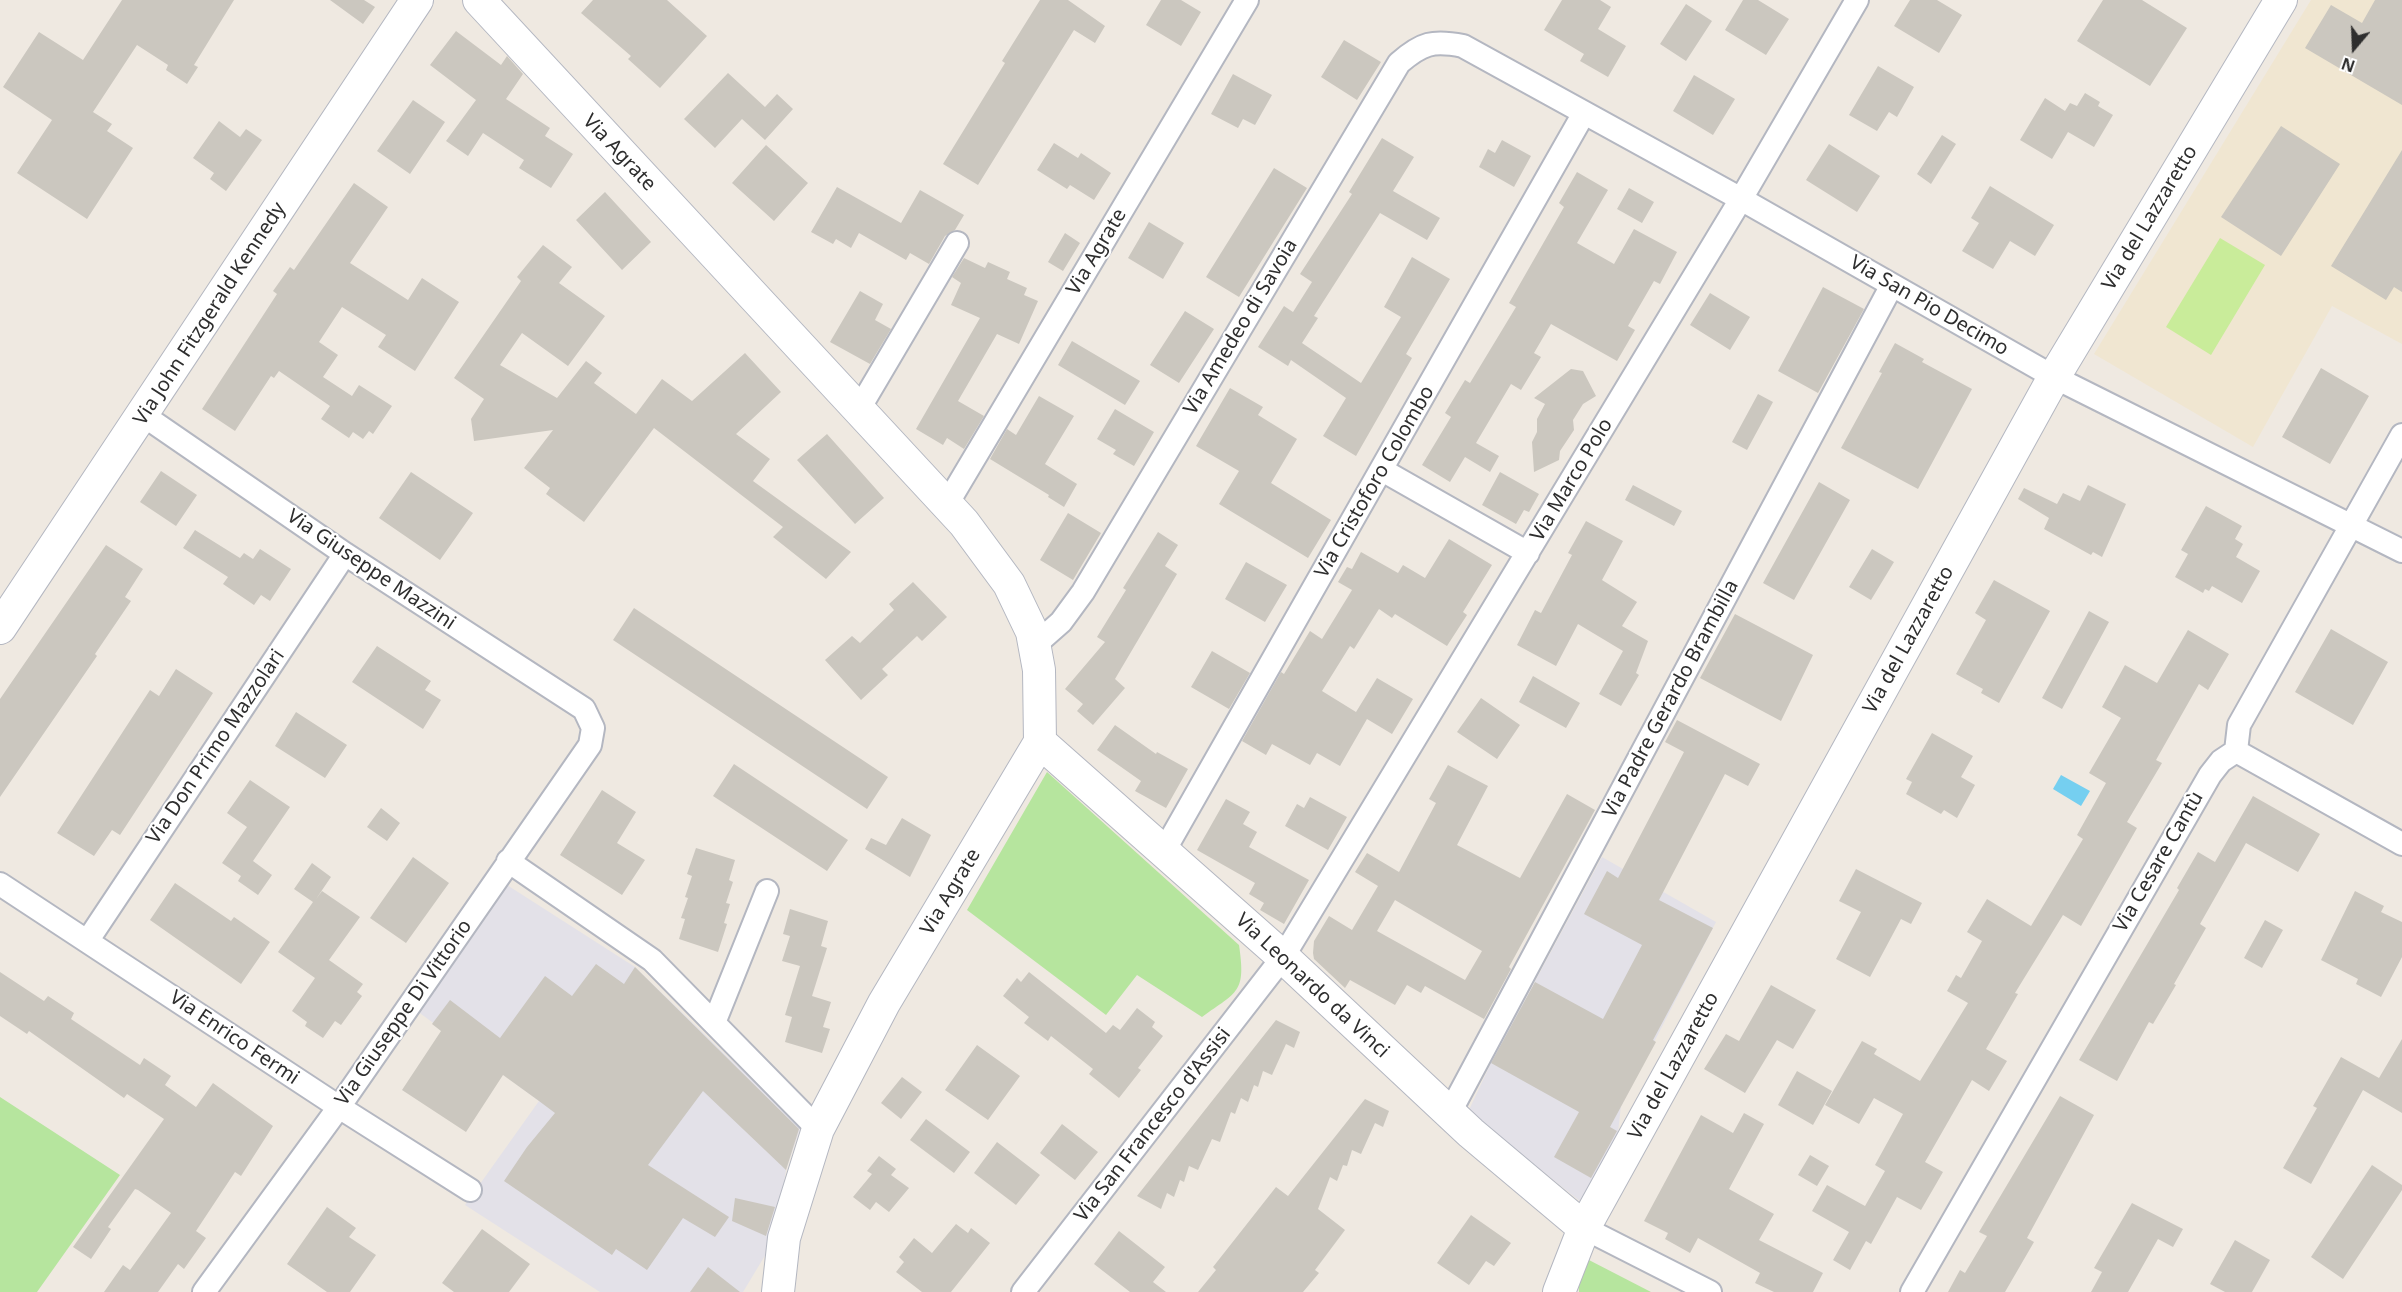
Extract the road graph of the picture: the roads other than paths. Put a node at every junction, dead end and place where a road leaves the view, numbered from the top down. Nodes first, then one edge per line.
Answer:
1 (417, 0) edge
2 (479, 0) edge
3 (1247, 0) edge
4 (1857, 0) edge
5 (2281, 0) edge
6 (1463, 46) joint
7 (1584, 112) junction
8 (1741, 199) junction
9 (957, 243) dead end
10 (1892, 285) junction
11 (2054, 377) junction
12 (859, 409) junction
13 (143, 415) junction
14 (2402, 435) edge
15 (1382, 470) junction
16 (947, 504) junction
17 (2351, 525) junction
18 (2402, 551) edge
19 (1528, 553) junction
20 (345, 554) junction
21 (0, 628) edge
22 (1036, 644) junction
23 (593, 728) joint
24 (1040, 742) junction
25 (2236, 751) junction
26 (2402, 844) edge
27 (1164, 851) junction
28 (508, 861) junction
29 (0, 884) edge
30 (767, 891) dead end
31 (88, 940) junction
32 (1283, 957) junction
33 (714, 1023) junction
34 (339, 1107) junction
35 (1449, 1114) junction
36 (818, 1129) junction
37 (470, 1190) dead end
38 (1584, 1228) junction
39 (776, 1289) edge
40 (204, 1292) edge
41 (1023, 1292) edge
42 (1559, 1292) edge
43 (1710, 1292) edge
44 (1912, 1292) edge

1 - 13 street, Via John Fitzgerald Kennedy
2 - 12 street, Via Agrate
3 - 16 street, Via Agrate
4 - 8 street, Via Marco Polo
5 - 11 street, Via del Lazzaretto
6 - 7 street, Via San Pio Decimo
6 - 22 street, Via Amedeo di Savoia
7 - 8 street, Via San Pio Decimo
7 - 15 street, Via Cristoforo Colombo
8 - 10 street, Via San Pio Decimo
8 - 19 street, Via Marco Polo
9 - 12 street
10 - 11 street, Via San Pio Decimo
10 - 35 street, Via Padre Gerardo Brambilla
11 - 17 street, Via San Pio Decimo
11 - 38 street, Via del Lazzaretto
12 - 16 street, Via Agrate
13 - 20 street, Via Giuseppe Mazzini
13 - 21 street, Via John Fitzgerald Kennedy
14 - 17 street
15 - 19 street
15 - 27 street, Via Cristoforo Colombo
16 - 22 street, Via Agrate
17 - 18 street, Via San Pio Decimo
17 - 25 street
19 - 32 street, Via Marco Polo
20 - 23 street, Via Giuseppe Mazzini
20 - 31 street, Via Don Primo Mazzolari
22 - 24 street, Via Agrate
23 - 28 street, Via Giuseppe Di Vittorio
24 - 27 street, Via Leonardo da Vinci
24 - 36 street, Via Agrate
25 - 26 street
25 - 44 street, Via Cesare Cantù
27 - 32 street, Via Leonardo da Vinci
28 - 33 street
28 - 34 street, Via Giuseppe Di Vittorio
29 - 31 street, Via Enrico Fermi
30 - 33 street
31 - 34 street, Via Enrico Fermi
32 - 35 street, Via Leonardo da Vinci
32 - 41 street, Via San Francesco d'Assisi
33 - 36 street
34 - 37 street, Via Enrico Fermi
34 - 40 street, Via Giuseppe Di Vittorio
35 - 38 street, Via Leonardo da Vinci
36 - 39 street, Via Agrate
38 - 42 street, Via del Lazzaretto
38 - 43 street

